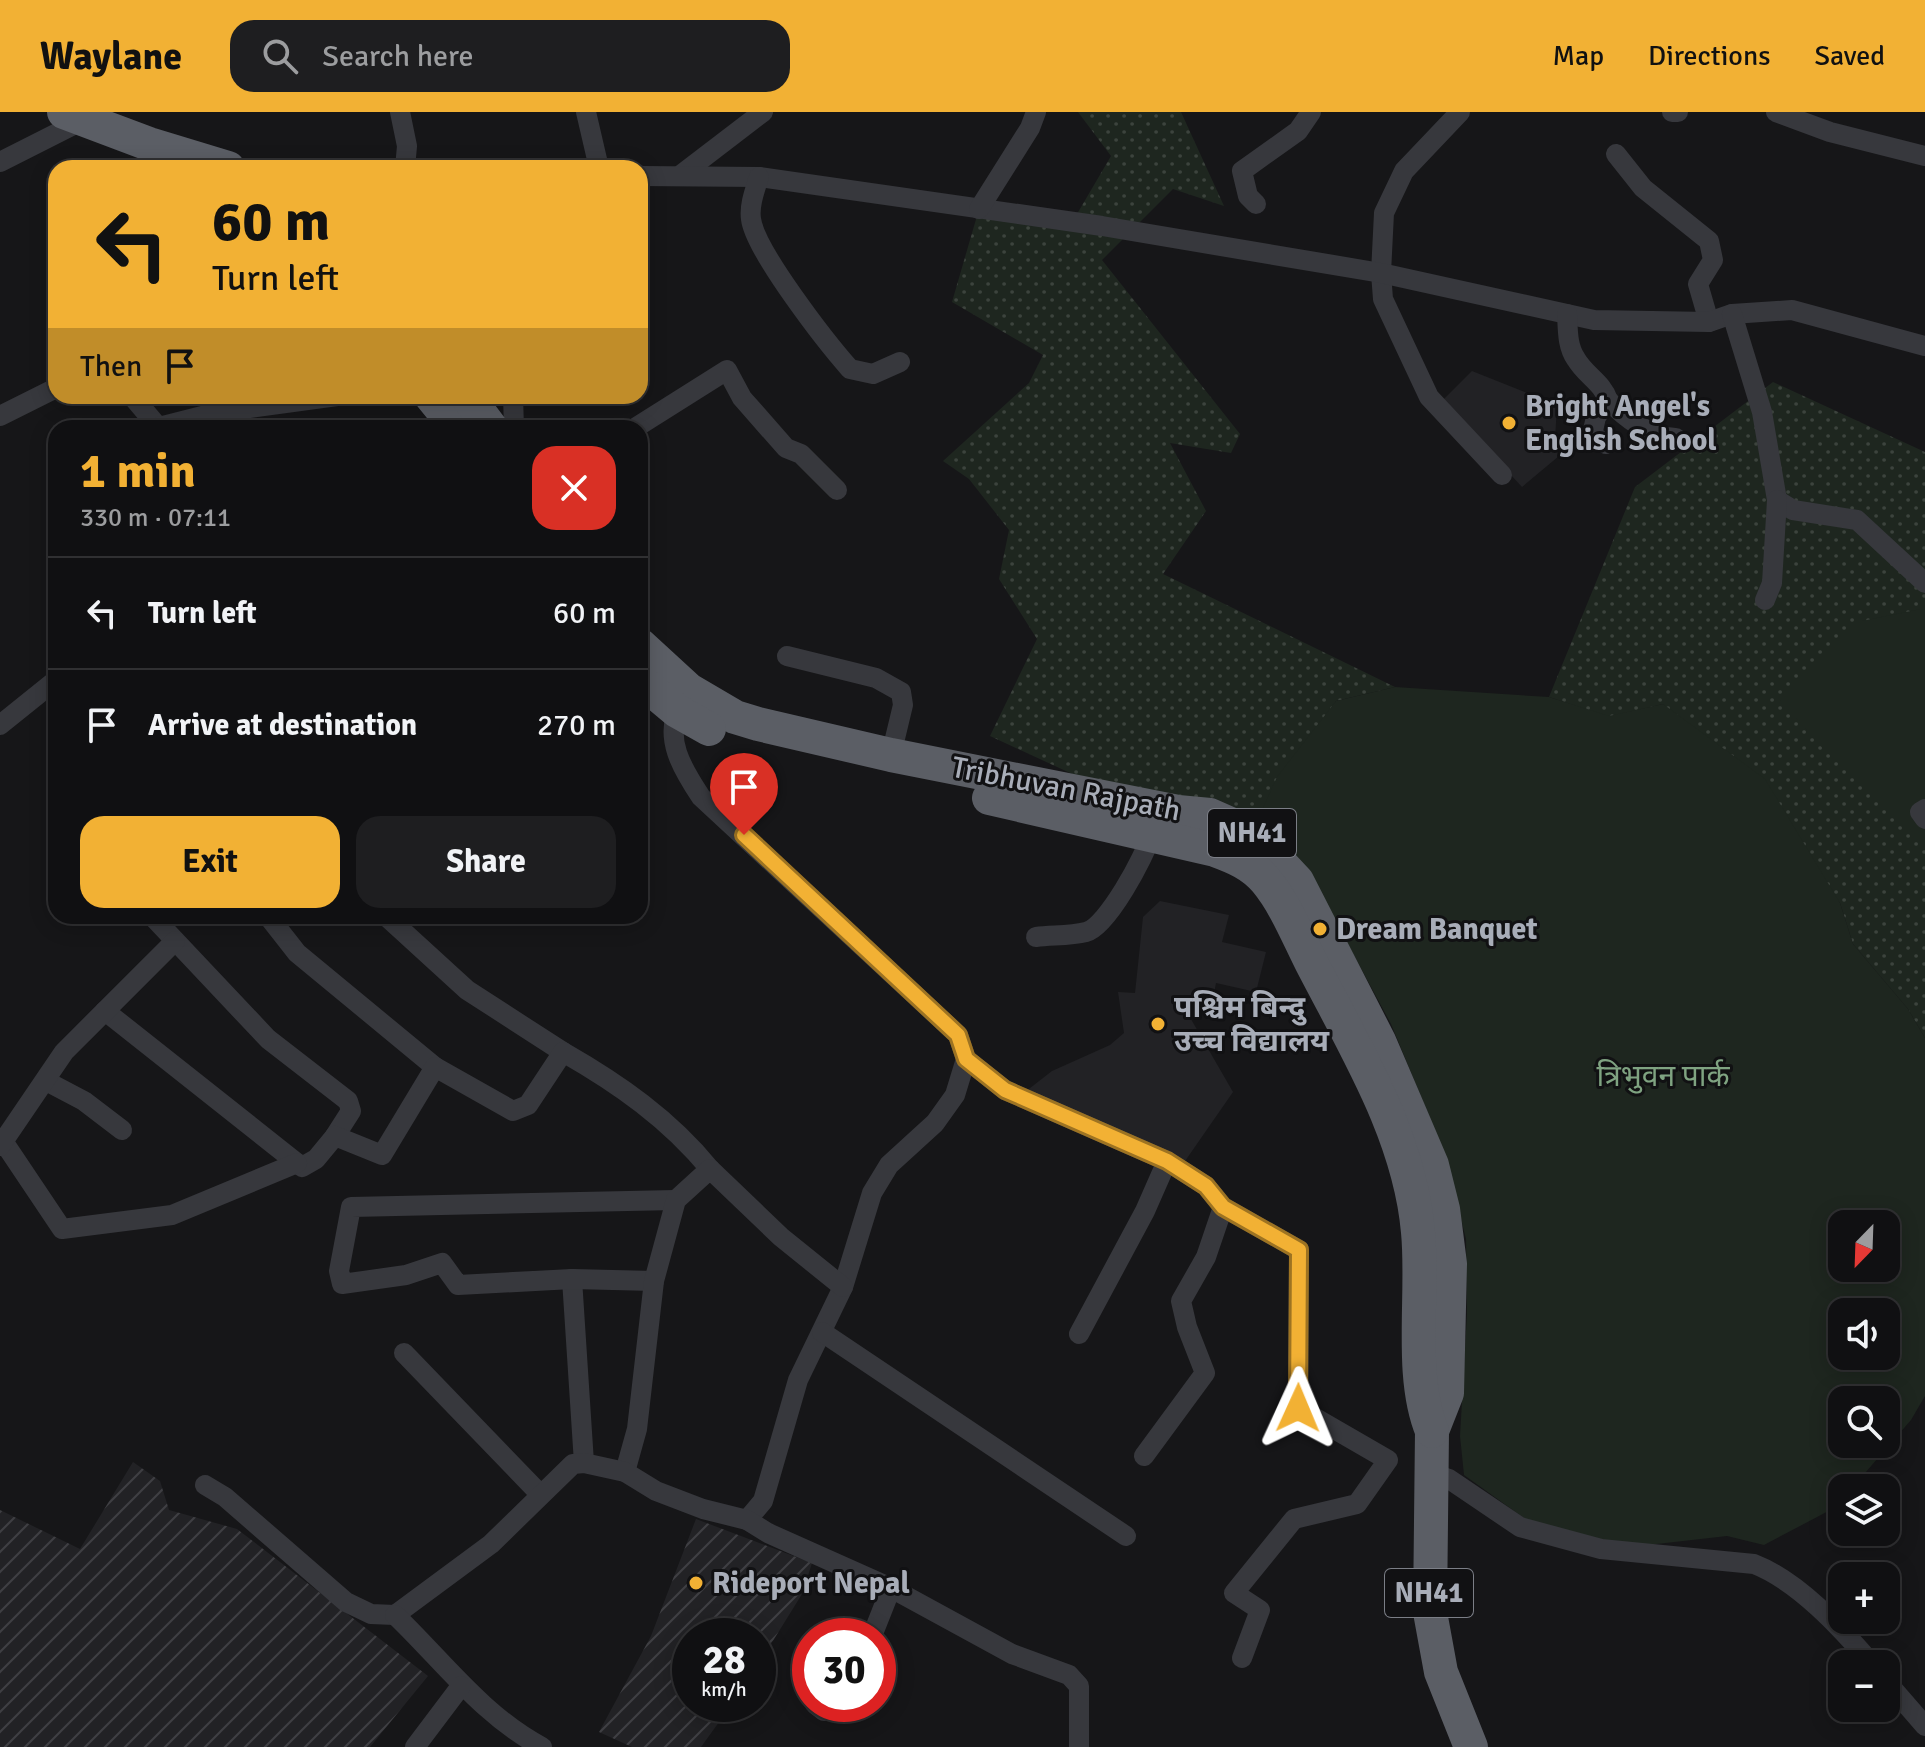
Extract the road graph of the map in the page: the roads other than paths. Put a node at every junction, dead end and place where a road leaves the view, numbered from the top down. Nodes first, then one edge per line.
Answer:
1 (400, 112) edge
2 (586, 112) edge
3 (763, 112) edge
4 (1036, 112) edge
5 (1311, 112) edge
6 (1672, 112) edge
7 (1678, 112) edge
8 (1776, 112) edge
9 (1458, 113) edge
10 (81, 115) edge
11 (1824, 120) edge
12 (1616, 154) dead end
13 (1925, 156) edge
14 (206, 160) edge
15 (406, 160) edge
16 (597, 160) edge
17 (0, 162) edge
18 (682, 174) junction
19 (648, 176) edge
20 (759, 177) junction
21 (1256, 204) dead end
22 (979, 209) junction
23 (1381, 273) junction
24 (1567, 314) junction
25 (1732, 314) junction
26 (1709, 322) junction
27 (1925, 346) edge
28 (900, 362) dead end
29 (48, 392) edge
30 (1608, 400) junction
31 (139, 404) edge
32 (272, 404) edge
33 (438, 404) edge
34 (0, 416) edge
35 (152, 420) edge
36 (191, 420) edge
37 (450, 420) edge
38 (648, 420) edge
39 (1676, 438) dead end
40 (1606, 444) dead end
41 (1502, 475) dead end
42 (837, 490) dead end
43 (1777, 500) junction
44 (1925, 583) edge
45 (1765, 600) dead end
46 (648, 655) edge
47 (787, 656) dead end
48 (648, 684) edge
49 (48, 686) edge
50 (683, 700) junction
51 (0, 725) edge
52 (891, 755) junction
53 (1925, 809) edge
54 (1925, 819) edge
55 (1151, 835) junction
56 (159, 924) edge
57 (274, 924) edge
58 (395, 924) edge
59 (1036, 937) dead end
60 (175, 941) junction
61 (105, 1011) junction
62 (563, 1052) junction
63 (966, 1059) junction
64 (435, 1067) junction
65 (46, 1081) junction
66 (122, 1130) dead end
67 (1406, 1132) junction
68 (335, 1136) junction
69 (2, 1145) edge
70 (1167, 1161) junction
71 (297, 1163) junction
72 (710, 1169) junction
73 (676, 1200) junction
74 (1223, 1207) junction
75 (572, 1279) junction
76 (654, 1281) junction
77 (843, 1287) junction
78 (822, 1332) junction
79 (1079, 1334) dead end
80 (404, 1353) dead end
81 (1144, 1456) dead end
82 (584, 1463) junction
83 (625, 1472) junction
84 (1431, 1473) junction
85 (205, 1485) dead end
86 (540, 1494) junction
87 (747, 1520) junction
88 (1126, 1536) dead end
89 (891, 1588) junction
90 (395, 1615) junction
91 (879, 1618) edge
92 (1860, 1650) edge
93 (1242, 1658) dead end
94 (461, 1686) junction
95 (1900, 1697) edge
96 (1925, 1726) edge
97 (535, 1746) edge
98 (415, 1747) edge
99 (1079, 1747) edge
100 (1471, 1747) edge

1 - 15 street
2 - 16 street
3 - 18 street
4 - 22 street
5 - 21 street
6 - 7 street
8 - 11 street
9 - 23 street
10 - 14 highway
10 - 17 street
11 - 13 street
12 - 26 street
18 - 19 street
18 - 20 street
20 - 22 street
20 - 28 street
22 - 23 street
23 - 24 street
23 - 41 street
24 - 26 street
24 - 30 street
25 - 26 street
25 - 27 street
25 - 43 street
29 - 34 street
30 - 39 street
30 - 40 street
31 - 35 street
32 - 36 street
33 - 37 highway
38 - 42 street
43 - 44 street
43 - 45 street
46 - 50 highway, Tribhuvan Rajpath / NH41
47 - 52 street
48 - 50 highway, Tribhuvan Rajpath / NH41
49 - 51 street
50 - 52 highway, Tribhuvan Rajpath / NH41
50 - 55 highway, Tribhuvan Rajpath / NH41
50 - 63 street
52 - 67 highway, Tribhuvan Rajpath / NH41
53 - 54 street
55 - 59 street
55 - 67 highway, Tribhuvan Rajpath / NH41
56 - 60 street
57 - 64 street
58 - 62 street
60 - 61 street
60 - 68 street
61 - 65 street
61 - 71 street
62 - 64 street
62 - 72 street
63 - 70 street
63 - 77 street
64 - 68 street
65 - 66 street
65 - 69 street
67 - 84 highway, Tribhuvan Rajpath / NH41
68 - 71 street
69 - 71 street
70 - 74 street
70 - 79 street
72 - 73 street
72 - 77 street
73 - 75 street
73 - 76 street
74 - 81 street
74 - 93 street
75 - 76 street
75 - 82 street
76 - 83 street
77 - 78 street
78 - 87 street
78 - 88 street
80 - 86 street
82 - 83 street
82 - 86 street
83 - 87 street
84 - 92 street
84 - 100 highway, Tribhuvan Rajpath / NH41
85 - 90 street
86 - 90 street
87 - 89 street
89 - 91 street
89 - 99 street
90 - 94 street
94 - 97 street
94 - 98 street
95 - 96 street

